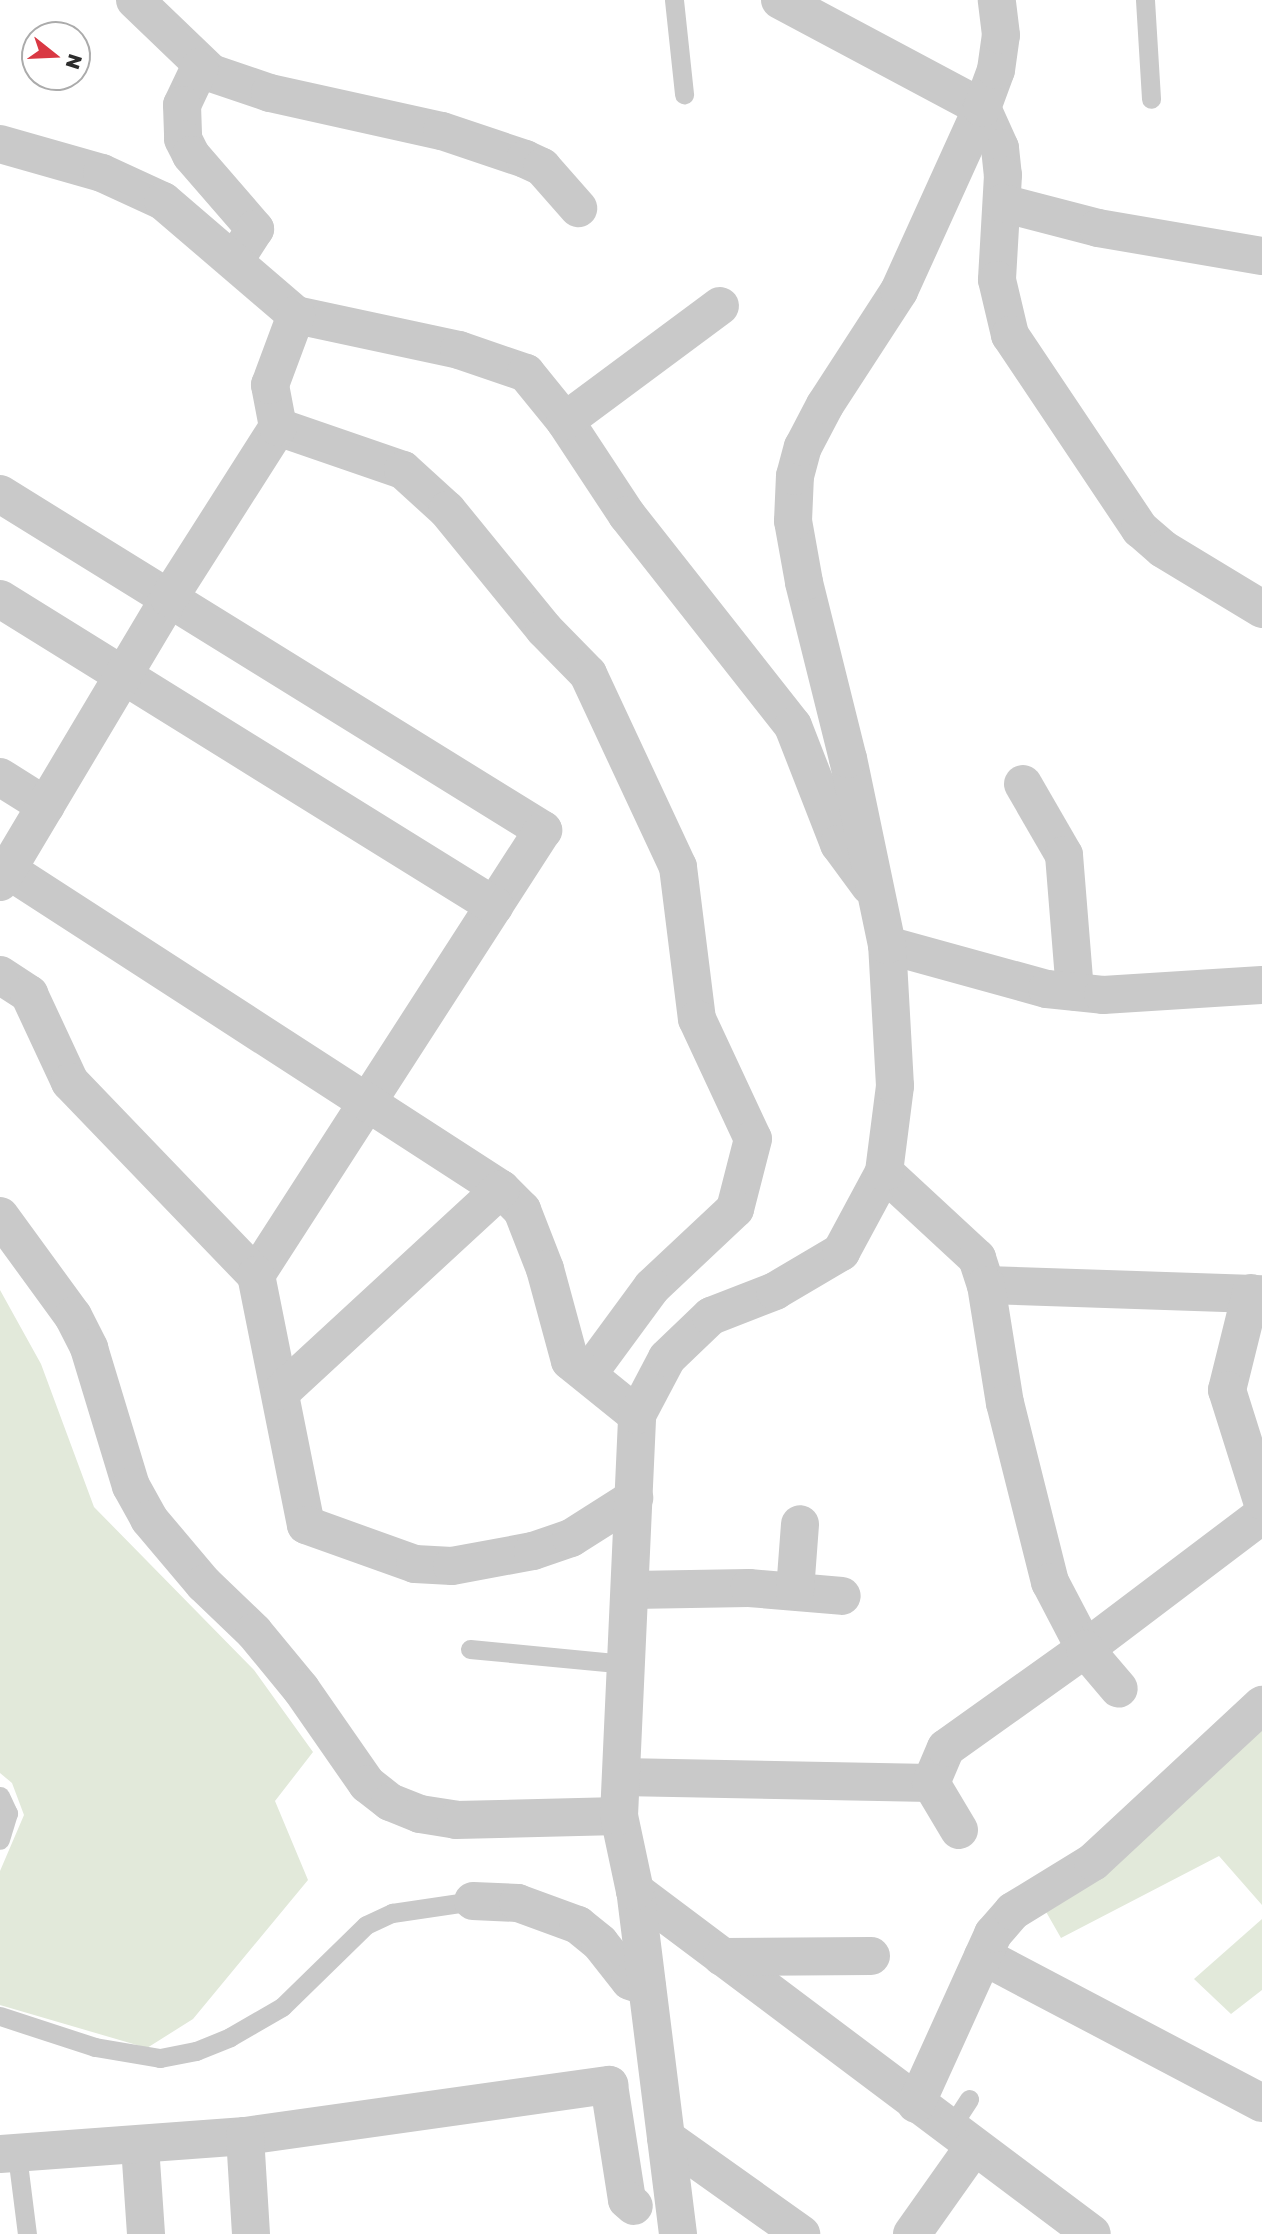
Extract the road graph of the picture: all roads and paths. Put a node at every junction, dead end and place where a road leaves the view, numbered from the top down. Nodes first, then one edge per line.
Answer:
1 (135, 0) edge
2 (674, 0) edge
3 (780, 0) edge
4 (997, 0) edge
5 (1145, 0) edge
6 (200, 67) junction
7 (684, 94) dead end
8 (1151, 99) dead end
9 (982, 108) junction
10 (0, 144) edge
11 (1002, 203) junction
12 (578, 208) dead end
13 (1262, 256) edge
14 (234, 261) junction
15 (720, 306) dead end
16 (296, 315) junction
17 (565, 421) junction
18 (278, 426) junction
19 (0, 494) edge
20 (169, 598) junction
21 (0, 599) edge
22 (1262, 608) edge
23 (123, 675) junction
24 (0, 777) edge
25 (1023, 784) dead end
26 (46, 806) junction
27 (4, 876) edge
28 (874, 890) junction
29 (495, 906) junction
30 (887, 946) junction
31 (0, 975) edge
32 (1262, 985) edge
33 (1075, 992) junction
34 (369, 1103) junction
35 (884, 1172) junction
36 (501, 1189) junction
37 (0, 1216) edge
38 (256, 1275) junction
39 (986, 1285) junction
40 (1257, 1294) edge
41 (588, 1374) junction
42 (282, 1391) junction
43 (637, 1415) junction
44 (634, 1498) junction
45 (1262, 1502) edge
46 (1262, 1515) edge
47 (800, 1524) dead end
48 (632, 1590) junction
49 (796, 1591) junction
50 (842, 1597) dead end
51 (470, 1649) dead end
52 (1085, 1649) junction
53 (627, 1664) junction
54 (1119, 1689) dead end
55 (1262, 1704) edge
56 (621, 1777) junction
57 (931, 1783) junction
58 (0, 1796) edge
59 (619, 1816) junction
60 (959, 1830) dead end
61 (0, 1840) edge
62 (635, 1891) junction
63 (473, 1901) joint
64 (871, 1956) dead end
65 (983, 1956) junction
66 (722, 1957) junction
67 (647, 1987) junction
68 (0, 2016) edge
69 (659, 2088) junction
70 (916, 2104) junction
71 (1262, 2104) edge
72 (963, 2126) junction
73 (246, 2136) junction
74 (666, 2138) junction
75 (140, 2146) junction
76 (8, 2155) edge
77 (635, 2220) edge
78 (27, 2234) edge
79 (146, 2234) edge
80 (251, 2234) edge
81 (678, 2234) edge
82 (801, 2234) edge
83 (912, 2234) edge
84 (1092, 2234) edge

1 - 6 street
2 - 7 lane
3 - 9 street
4 - 9 street
5 - 8 lane
6 - 12 street
6 - 14 street
9 - 11 street
9 - 28 street
10 - 14 street
11 - 13 street
11 - 22 street
14 - 16 street
15 - 17 street
16 - 17 street
16 - 18 street
17 - 28 street
18 - 20 street
18 - 41 street
19 - 20 street
20 - 23 street
20 - 29 street
21 - 23 street
23 - 26 street
23 - 29 street
24 - 26 street
25 - 33 street
26 - 27 street
27 - 34 street
28 - 30 street
29 - 34 street
30 - 33 street
30 - 35 street
31 - 38 street
32 - 33 street
34 - 36 street
34 - 38 street
35 - 39 street
35 - 43 street
36 - 41 street
36 - 42 street
37 - 59 street
38 - 42 street
39 - 40 street
39 - 52 street
40 - 45 street
41 - 43 street
42 - 44 street
43 - 44 street
44 - 48 street
46 - 52 street
47 - 49 street
48 - 49 street
48 - 53 street
49 - 50 street
51 - 53 lane
52 - 54 street
52 - 57 street
53 - 56 street
55 - 65 street
56 - 57 street
56 - 59 street
57 - 60 street
58 - 61 lane
59 - 62 street
62 - 66 street
62 - 67 street
63 - 67 street
63 - 68 lane
64 - 66 street
65 - 70 street
65 - 71 street
66 - 70 street
67 - 69 street
69 - 74 street
69 - 77 street
70 - 72 street
72 - 83 street
72 - 84 street
73 - 75 street
73 - 77 street
73 - 80 street
74 - 81 street
74 - 82 street
75 - 76 street
75 - 79 street
76 - 78 lane

